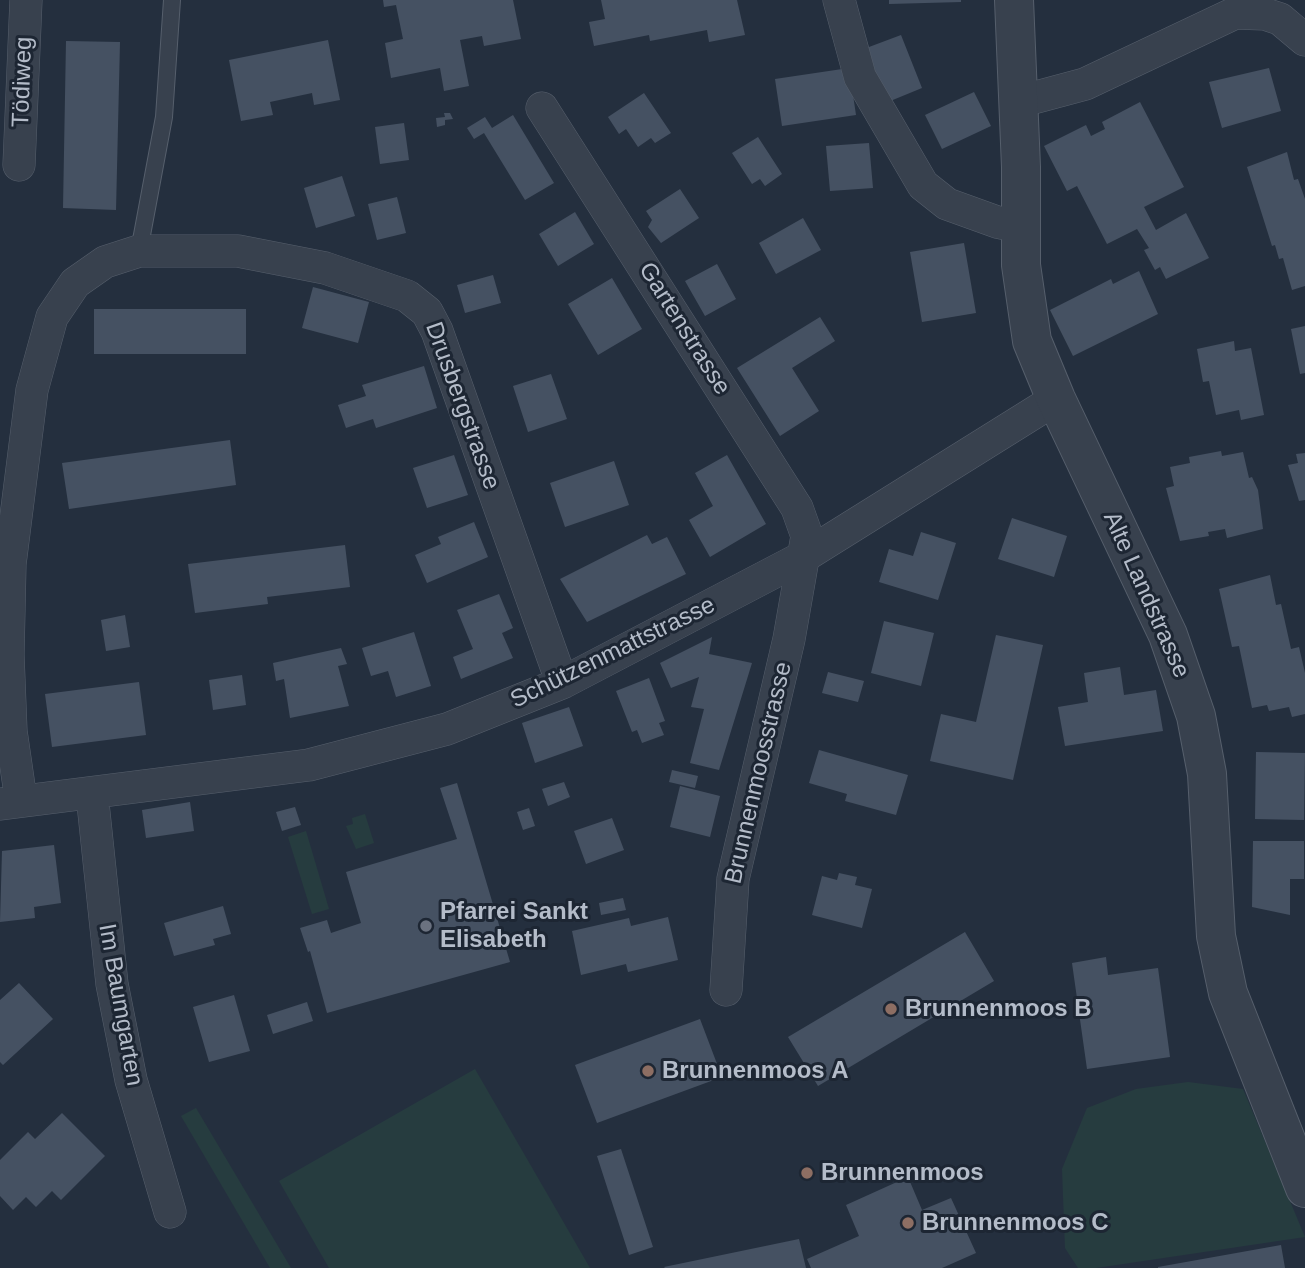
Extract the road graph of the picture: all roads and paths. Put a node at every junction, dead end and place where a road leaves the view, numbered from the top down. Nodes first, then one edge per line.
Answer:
1 (26, 0) edge
2 (172, 0) edge
3 (839, 0) edge
4 (1014, 0) edge
5 (1305, 40) edge
6 (1018, 102) junction
7 (542, 108) dead end
8 (19, 165) dead end
9 (1021, 227) junction
10 (139, 251) junction
11 (1056, 399) junction
12 (803, 557) junction
13 (562, 683) junction
14 (92, 794) junction
15 (10, 802) edge
16 (726, 990) dead end
17 (1305, 1188) edge
18 (170, 1212) dead end

1 - 8 street, Tödiweg
2 - 10 lane
3 - 9 street
4 - 6 street, Alte Landstrasse
5 - 6 street
6 - 9 street, Alte Landstrasse
7 - 12 street, Gartenstrasse
9 - 11 street, Alte Landstrasse
10 - 13 street, Drusbergstrasse
10 - 15 street, Drusbergstrasse
11 - 12 street, Schützenmattstrasse
11 - 17 street, Alte Landstrasse
12 - 13 street, Schützenmattstrasse
12 - 16 street, Brunnenmoosstrasse
13 - 14 street, Schützenmattstrasse
14 - 15 street, Schützenmattstrasse
14 - 18 street, Im Baumgarten

